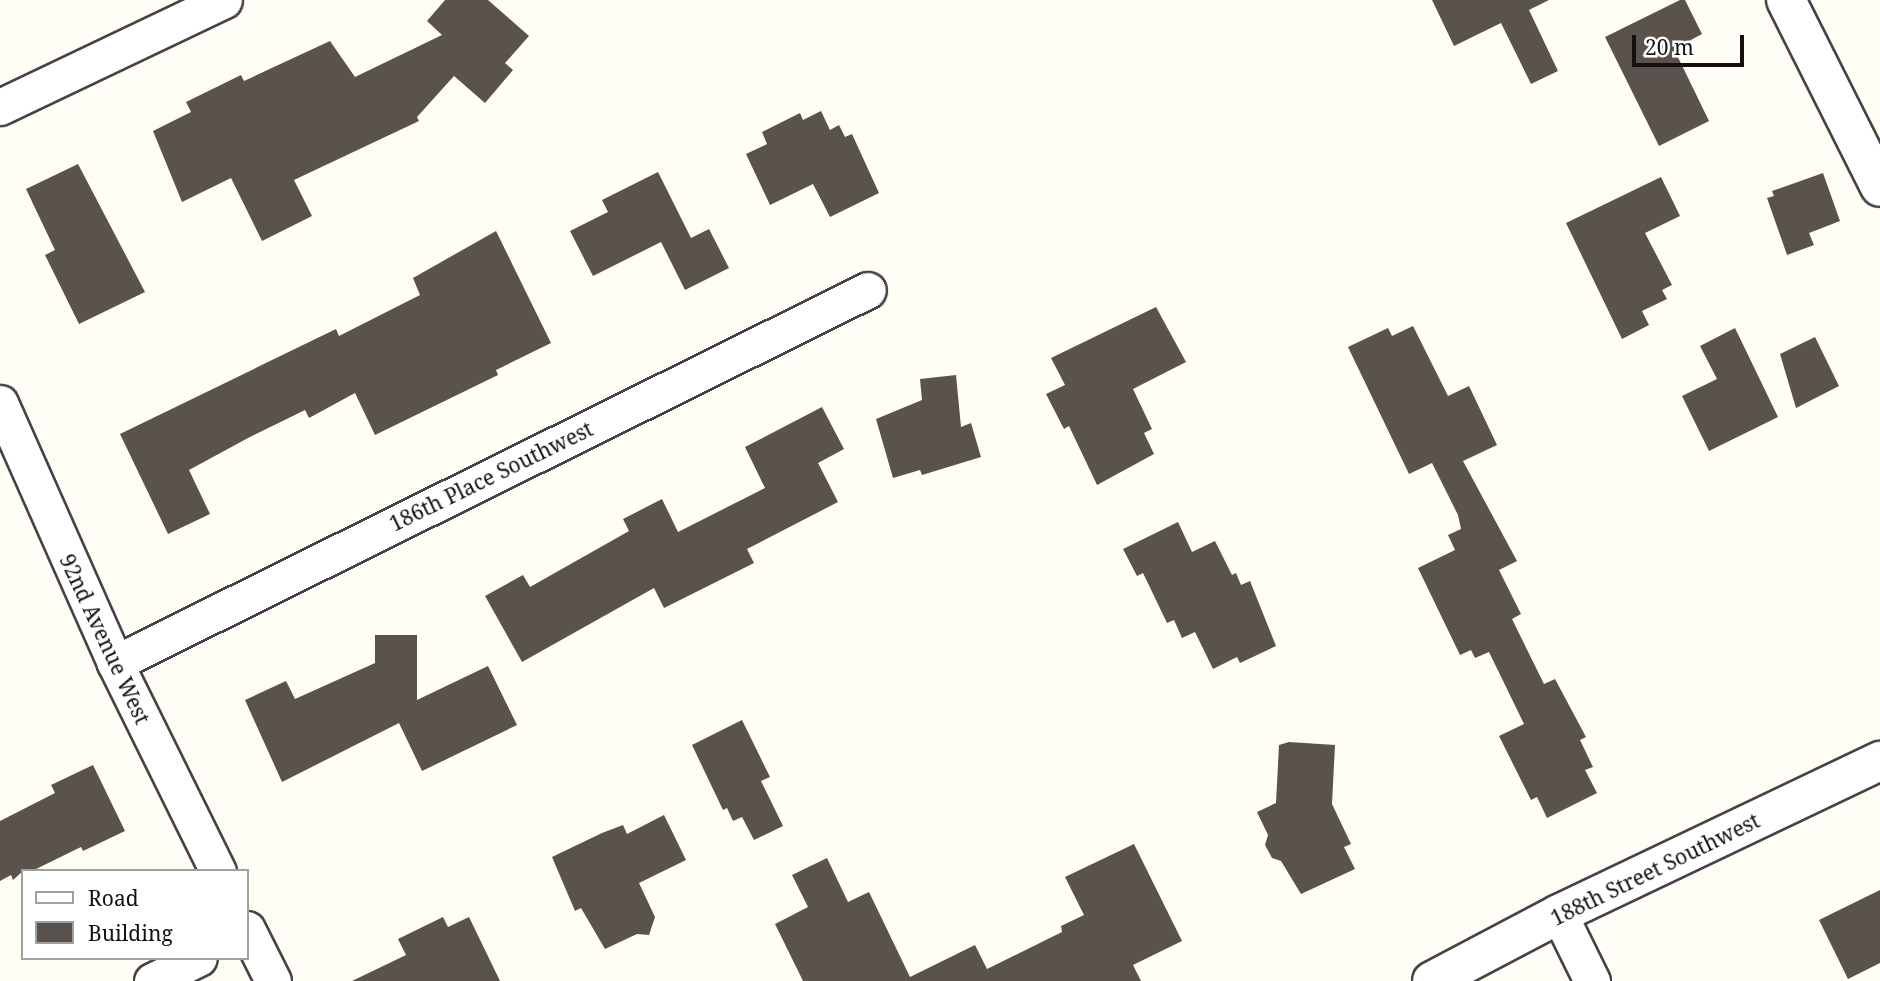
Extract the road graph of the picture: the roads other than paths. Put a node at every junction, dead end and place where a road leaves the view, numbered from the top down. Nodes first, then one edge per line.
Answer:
1 (224, 0) edge
2 (1786, 0) edge
3 (0, 107) edge
4 (1880, 187) edge
5 (868, 290) dead end
6 (0, 403) edge
7 (115, 663) junction
8 (1880, 761) edge
9 (217, 869) edge
10 (1559, 914) junction
11 (248, 933) edge
12 (195, 960) edge
13 (152, 981) edge
14 (273, 981) edge
15 (1432, 981) edge
16 (1592, 981) edge

1 - 3 street
2 - 4 street
5 - 7 street, 186th Place Southwest
6 - 7 street, 92nd Avenue West
7 - 9 street, 92nd Avenue West
8 - 10 street, 188th Street Southwest
10 - 15 street, 188th Street Southwest
10 - 16 street
11 - 14 street
12 - 13 street

